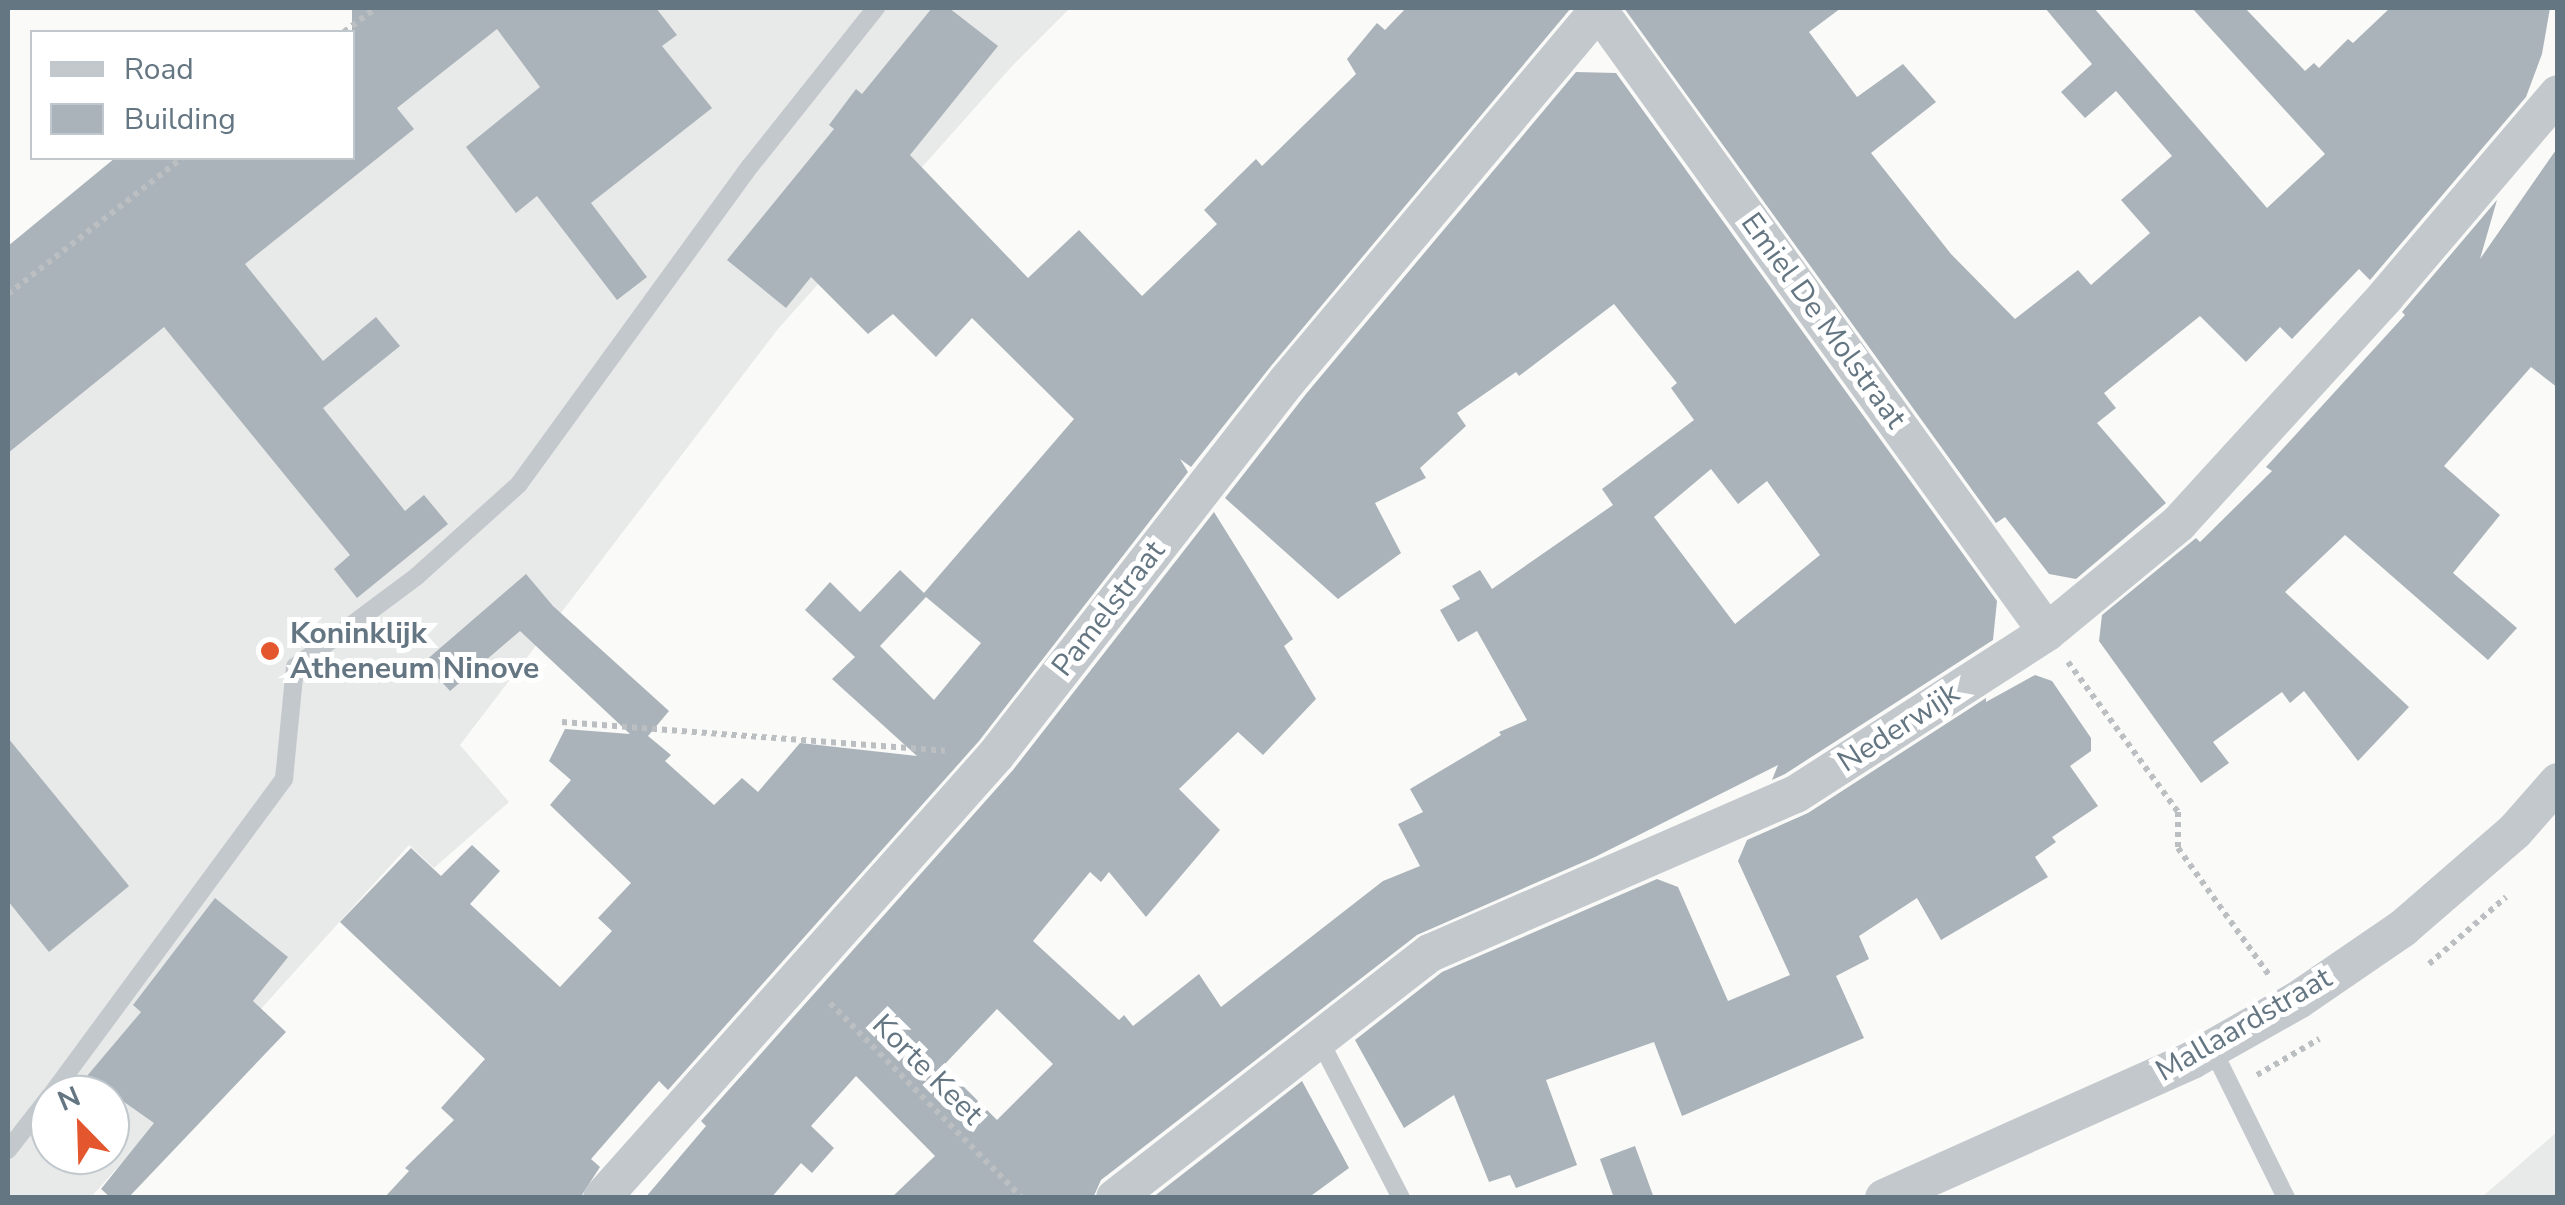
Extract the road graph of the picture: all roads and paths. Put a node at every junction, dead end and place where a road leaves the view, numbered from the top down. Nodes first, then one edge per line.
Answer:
1 (376, 8) edge
2 (876, 8) edge
3 (1599, 8) edge
4 (347, 30) edge
5 (2558, 94) edge
6 (179, 160) edge
7 (8, 294) edge
8 (2048, 632) junction
9 (562, 722) dead end
10 (996, 755) junction
11 (2558, 782) edge
12 (801, 974) junction
13 (2290, 1005) junction
14 (1319, 1040) junction
15 (2212, 1048) junction
16 (65, 1075) edge
17 (30, 1121) edge
18 (8, 1150) edge
19 (602, 1198) edge
20 (1022, 1198) edge
21 (1115, 1198) edge
22 (1400, 1198) edge
23 (1884, 1198) edge
24 (2286, 1198) edge

1 - 4 path
2 - 16 lane
3 - 8 street, Emiel De Molstraat
3 - 10 street, Pamelstraat
5 - 8 street, Nederwijk
6 - 7 path
8 - 13 path
8 - 14 street, Nederwijk
9 - 10 path
10 - 12 street, Pamelstraat
11 - 13 street, Mallaardstraat
12 - 19 street, Pamelstraat
12 - 20 path, Korte Keet
13 - 15 street, Mallaardstraat
14 - 21 street, Nederwijk
14 - 22 lane
15 - 23 street, Mallaardstraat
15 - 24 lane
17 - 18 lane

